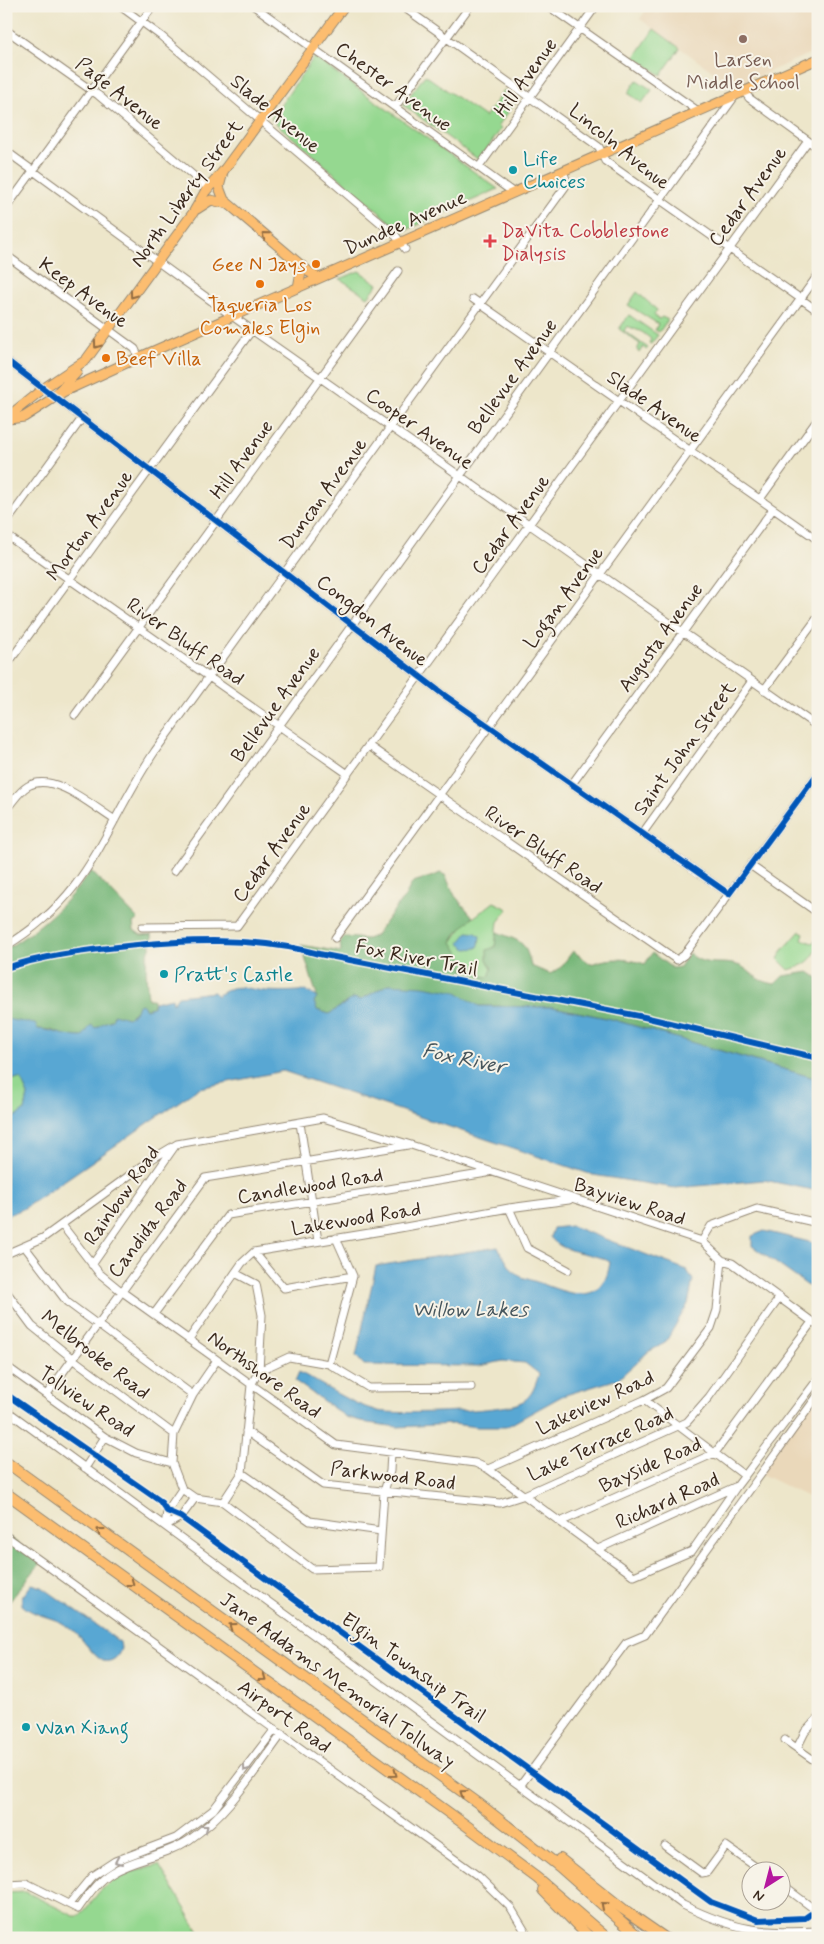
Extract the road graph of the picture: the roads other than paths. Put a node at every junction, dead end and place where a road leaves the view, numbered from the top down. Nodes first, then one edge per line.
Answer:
1 (120, 6) edge
2 (153, 6) edge
3 (254, 6) edge
4 (344, 6) edge
5 (402, 6) edge
6 (470, 6) edge
7 (548, 6) edge
8 (596, 6) edge
9 (142, 22) junction
10 (580, 28) junction
11 (6, 30) edge
12 (447, 38) junction
13 (314, 48) junction
14 (818, 59) edge
15 (92, 90) junction
16 (744, 91) junction
17 (735, 95) junction
18 (530, 98) junction
19 (395, 107) junction
20 (698, 111) junction
21 (261, 121) junction
22 (808, 141) junction
23 (818, 148) edge
24 (6, 151) edge
25 (603, 154) junction
26 (479, 167) junction
27 (224, 170) junction
28 (34, 171) junction
29 (563, 171) junction
30 (208, 188) junction
31 (514, 192) junction
32 (660, 200) junction
33 (228, 204) junction
34 (6, 208) edge
35 (193, 213) junction
36 (403, 246) junction
37 (730, 248) junction
38 (6, 255) edge
39 (158, 261) junction
40 (302, 266) junction
41 (398, 271) dead end
42 (818, 274) edge
43 (319, 278) junction
44 (298, 288) junction
45 (800, 299) junction
46 (477, 301) junction
47 (818, 311) edge
48 (232, 316) junction
49 (108, 330) junction
50 (252, 330) junction
51 (549, 351) junction
52 (139, 358) junction
53 (6, 360) edge
54 (86, 360) junction
55 (320, 378) junction
56 (44, 388) junction
57 (56, 397) junction
58 (619, 401) junction
59 (83, 417) junction
60 (11, 419) edge
61 (818, 419) edge
62 (390, 427) junction
63 (690, 450) junction
64 (150, 469) junction
65 (460, 476) junction
66 (760, 499) junction
67 (773, 509) junction
68 (217, 520) junction
69 (6, 523) edge
70 (530, 525) junction
71 (6, 535) edge
72 (818, 540) edge
73 (285, 573) junction
74 (600, 574) junction
75 (70, 579) junction
76 (818, 617) edge
77 (352, 626) junction
78 (139, 628) junction
79 (683, 633) junction
80 (6, 666) edge
81 (419, 676) junction
82 (209, 677) junction
83 (752, 681) junction
84 (764, 690) junction
85 (75, 716) dead end
86 (279, 726) junction
87 (488, 727) junction
88 (818, 727) edge
89 (368, 746) junction
90 (818, 773) edge
91 (348, 774) junction
92 (572, 784) junction
93 (438, 796) junction
94 (6, 809) edge
95 (116, 820) junction
96 (642, 834) junction
97 (750, 865) junction
98 (174, 871) dead end
99 (729, 894) junction
100 (818, 913) edge
101 (142, 927) dead end
102 (335, 938) dead end
103 (6, 946) edge
104 (300, 1123) junction
105 (177, 1144) junction
106 (411, 1145) junction
107 (307, 1161) junction
108 (490, 1172) junction
109 (571, 1199) junction
110 (312, 1200) junction
111 (509, 1208) junction
112 (818, 1223) edge
113 (62, 1226) junction
114 (336, 1238) junction
115 (318, 1241) junction
116 (702, 1241) junction
117 (25, 1247) junction
118 (254, 1252) junction
119 (6, 1254) edge
120 (722, 1260) junction
121 (92, 1265) junction
122 (568, 1270) dead end
123 (236, 1273) junction
124 (353, 1276) junction
125 (6, 1291) edge
126 (121, 1291) junction
127 (780, 1297) junction
128 (154, 1314) junction
129 (815, 1324) edge
130 (97, 1326) junction
131 (189, 1339) junction
132 (73, 1359) junction
133 (217, 1360) junction
134 (329, 1364) junction
135 (6, 1366) edge
136 (259, 1371) junction
137 (818, 1379) edge
138 (251, 1384) junction
139 (471, 1387) dead end
140 (47, 1394) junction
141 (193, 1395) junction
142 (818, 1395) edge
143 (644, 1400) junction
144 (6, 1410) edge
145 (679, 1426) junction
146 (246, 1431) junction
147 (174, 1434) junction
148 (105, 1437) junction
149 (390, 1452) junction
150 (715, 1453) junction
151 (6, 1462) edge
152 (172, 1463) junction
153 (85, 1468) junction
154 (488, 1469) junction
155 (242, 1473) junction
156 (745, 1476) junction
157 (737, 1486) junction
158 (182, 1489) junction
159 (384, 1492) junction
160 (6, 1493) edge
161 (522, 1496) junction
162 (195, 1498) junction
163 (223, 1502) junction
164 (560, 1522) junction
165 (165, 1526) junction
166 (381, 1531) junction
167 (6, 1536) edge
168 (598, 1549) junction
169 (818, 1718) edge
170 (275, 1728) junction
171 (282, 1734) junction
172 (785, 1740) dead end
173 (797, 1748) junction
174 (818, 1763) edge
175 (520, 1786) junction
176 (478, 1804) junction
177 (182, 1834) junction
178 (186, 1841) junction
179 (665, 1846) dead end
180 (749, 1862) edge
181 (526, 1871) junction
182 (6, 1884) edge
183 (792, 1892) edge
184 (69, 1904) junction
185 (818, 1912) edge
186 (818, 1931) edge
187 (529, 1938) edge
188 (590, 1938) edge
189 (608, 1938) edge
190 (640, 1938) edge
191 (665, 1938) edge

1 - 9 street, Slade Avenue
2 - 9 street
3 - 13 street, Chester Avenue
4 - 13 main road, North Liberty Street
5 - 12 street, Lincoln Avenue
6 - 12 street
7 - 10 street
8 - 10 street, Hill Avenue
9 - 15 street
9 - 21 street, Slade Avenue
10 - 18 street, Hill Avenue
10 - 20 street
11 - 15 street, Page Avenue
12 - 18 street, Lincoln Avenue
12 - 19 street
13 - 19 street, Chester Avenue
13 - 21 main road, North Liberty Street
14 - 16 main road, Dundee Avenue
15 - 28 street
15 - 30 street, Page Avenue
16 - 17 main road, Dundee Avenue
16 - 22 street
17 - 20 main road, Dundee Avenue
17 - 32 street, Bellevue Avenue
18 - 25 street, Lincoln Avenue
18 - 26 street, Hill Avenue
19 - 26 street, Chester Avenue
20 - 25 main road, Dundee Avenue
21 - 27 main road, North Liberty Street
21 - 36 street, Slade Avenue
22 - 23 street
22 - 37 street, Cedar Avenue
24 - 28 street, Cooper Avenue
25 - 29 main road, Dundee Avenue
25 - 32 street, Lincoln Avenue
26 - 31 street, Chester Avenue
27 - 30 main road, North Liberty Street
27 - 33 main road
28 - 34 street
28 - 39 street, Cooper Avenue
29 - 31 main road, Dundee Avenue
29 - 46 street, Duncan Avenue
30 - 35 main road, North Liberty Street
31 - 36 main road, Dundee Avenue
32 - 37 street, Lincoln Avenue
32 - 51 street, Bellevue Avenue
33 - 35 main road
40 -> 33 main road
35 - 39 main road, North Liberty Street
36 - 43 main road, Dundee Avenue
37 - 45 street, Lincoln Avenue
37 - 58 street, Cedar Avenue
38 - 49 street, Keep Avenue
39 - 48 street, Cooper Avenue
39 -> 49 main road, North Liberty Street
40 - 43 main road
40 - 44 main road
41 - 55 street, Hill Avenue
42 - 45 street, Logan Avenue
43 - 44 main road, Dundee Avenue
44 - 48 main road, Dundee Avenue
45 - 47 street, Lincoln Avenue
45 - 63 street, Logan Avenue
46 - 51 street, Slade Avenue
46 - 62 street, Duncan Avenue
48 - 50 street, Cooper Avenue
48 - 52 main road, Dundee Avenue
49 - 52 street, Keep Avenue
49 -> 54 main road, North Liberty Street
50 - 55 street, Cooper Avenue
50 - 64 street, Morton Avenue
51 - 58 street, Slade Avenue
51 - 65 street, Bellevue Avenue
52 - 57 main road, Dundee Avenue
53 - 56 street, Congdon Avenue
54 - 56 main road, North Liberty Street
54 - 57 main road
55 - 62 street, Cooper Avenue
55 - 68 street, Hill Avenue
56 - 57 street, Congdon Avenue
56 - 60 main road, Dundee Avenue
57 - 59 street, Congdon Avenue
57 - 60 main road, Dundee Avenue
58 - 63 street, Slade Avenue
58 - 70 street, Cedar Avenue
59 - 64 street, Congdon Avenue
59 - 69 street
61 - 66 street
62 - 65 street, Cooper Avenue
62 - 73 street, Duncan Avenue
63 - 66 street, Slade Avenue
63 - 74 street, Logan Avenue
64 - 68 street, Congdon Avenue
64 - 75 street, Morton Avenue
65 - 70 street, Cooper Avenue
65 - 77 street, Bellevue Avenue
66 - 67 street, Slade Avenue
67 - 72 street, Slade Avenue
67 - 79 street, Augusta Avenue
68 - 73 street, Congdon Avenue
68 - 78 street, Hill Avenue
70 - 74 street, Cooper Avenue
70 - 81 street, Cedar Avenue
71 - 75 street, River Bluff Road
73 - 77 street, Congdon Avenue
73 - 82 street, Duncan Avenue
74 - 79 street, Cooper Avenue
74 - 87 street, Logan Avenue
75 - 78 street, River Bluff Road
75 - 80 street, Morton Avenue
76 - 84 street, Saint John Street
77 - 81 street, Congdon Avenue
77 - 86 street, Bellevue Avenue
78 - 82 street, River Bluff Road
78 - 85 street, Hill Avenue
79 - 83 street, Cooper Avenue
79 - 92 street, Augusta Avenue
81 - 87 street, Congdon Avenue
81 - 89 street, Cedar Avenue
82 - 86 street, River Bluff Road
82 - 95 street, Duncan Avenue
83 - 84 street, Cooper Avenue
83 - 96 street, Saint John Street
84 - 88 street, Cooper Avenue
86 - 91 street, River Bluff Road
86 - 98 street, Bellevue Avenue
87 - 92 street, Congdon Avenue
87 - 93 street, Logan Avenue
89 - 91 street, Cedar Avenue
89 - 93 street, River Bluff Road
90 - 97 street
91 - 101 street, Cedar Avenue
92 - 96 street, Congdon Avenue
93 - 99 street, River Bluff Road
93 - 102 street, Logan Avenue
94 - 95 street
95 - 103 street, Duncan Avenue
96 - 99 street, Congdon Avenue
97 - 99 street
97 - 100 street
104 - 105 street, Bayview Road
104 - 106 street, Bayview Road
104 - 107 street
105 - 113 street
105 - 121 street, Rainbow Road
106 - 107 street, Candida Road
106 - 108 street, Bayview Road
107 - 110 street
107 - 126 street, Candida Road
108 - 109 street, Bayview Road
108 - 110 street, Candlewood Road
109 - 111 street, Lakewood Road
109 - 116 street, Bayview Road
110 - 115 street
110 - 128 street, Candlewood Road
111 - 114 street, Lakewood Road
111 - 122 street
112 - 116 street
113 - 117 street
113 - 121 street, Northshore Road
114 - 115 street, Lakewood Road
114 - 124 street
115 - 118 street, Lakewood Road
116 - 120 street, Bayview Road
117 - 119 street
117 - 130 street
118 - 123 street
118 - 124 street
120 - 127 street, Bayview Road
120 - 143 street, Lakeview Road
121 - 126 street, Northshore Road
123 - 131 street
123 - 136 street
124 - 134 street
125 - 132 street, Melbrooke Road
126 - 128 street, Northshore Road
126 - 130 street, Candida Road
127 - 129 street, Bayview Road
127 - 145 street, Lake Terrace Road
128 - 131 street, Northshore Road
129 - 150 street, Bayside Road
130 - 132 street, Candida Road
130 - 141 street
131 - 133 street, Northshore Road
132 - 140 street, Candida Road
132 - 147 street, Melbrooke Road
133 - 138 street, Northshore Road
133 - 141 street
134 - 136 street
134 - 139 street
135 - 140 street, Tollview Road
136 - 138 street
137 - 156 street, Richard Road
138 - 146 street
138 - 149 street, Northshore Road
140 - 148 street, Tollview Road
141 - 147 street
142 - 175 street
143 - 145 street
143 - 154 street, Lakeview Road
144 - 153 street
145 - 150 street
145 - 161 street, Lake Terrace Road
146 - 155 street
146 - 159 street, Parkwood Road
147 - 152 street
148 - 152 street, Tollview Road
148 - 153 street
149 - 154 street, Northshore Road
149 - 159 street
150 - 156 street
150 - 164 street, Bayside Road
176 -> 151 highway, Jane Addams Memorial Tollway
152 - 158 street
153 - 165 street
154 - 161 street
155 - 163 street
155 - 166 street
156 - 157 street, Richard Road
157 - 168 street, Richard Road
157 - 168 street
158 - 162 street
158 - 165 street
159 - 161 street, Parkwood Road
159 - 166 street
160 -> 181 highway
161 - 164 street
162 - 163 street
162 - 165 street
163 - 166 street
164 - 168 street
165 - 175 street
167 - 170 street, Airport Road
169 - 173 street
170 - 171 street, Airport Road
170 -> 177 street
178 -> 171 street
171 - 187 street, Airport Road
172 - 173 street
173 - 174 street
175 - 186 street
190 -> 176 highway, Jane Addams Memorial Tollway
176 - 191 highway
177 - 178 street
177 -> 184 street
178 - 184 street
179 - 180 street
181 - 188 highway
181 - 189 highway
182 - 184 street
183 - 185 street

